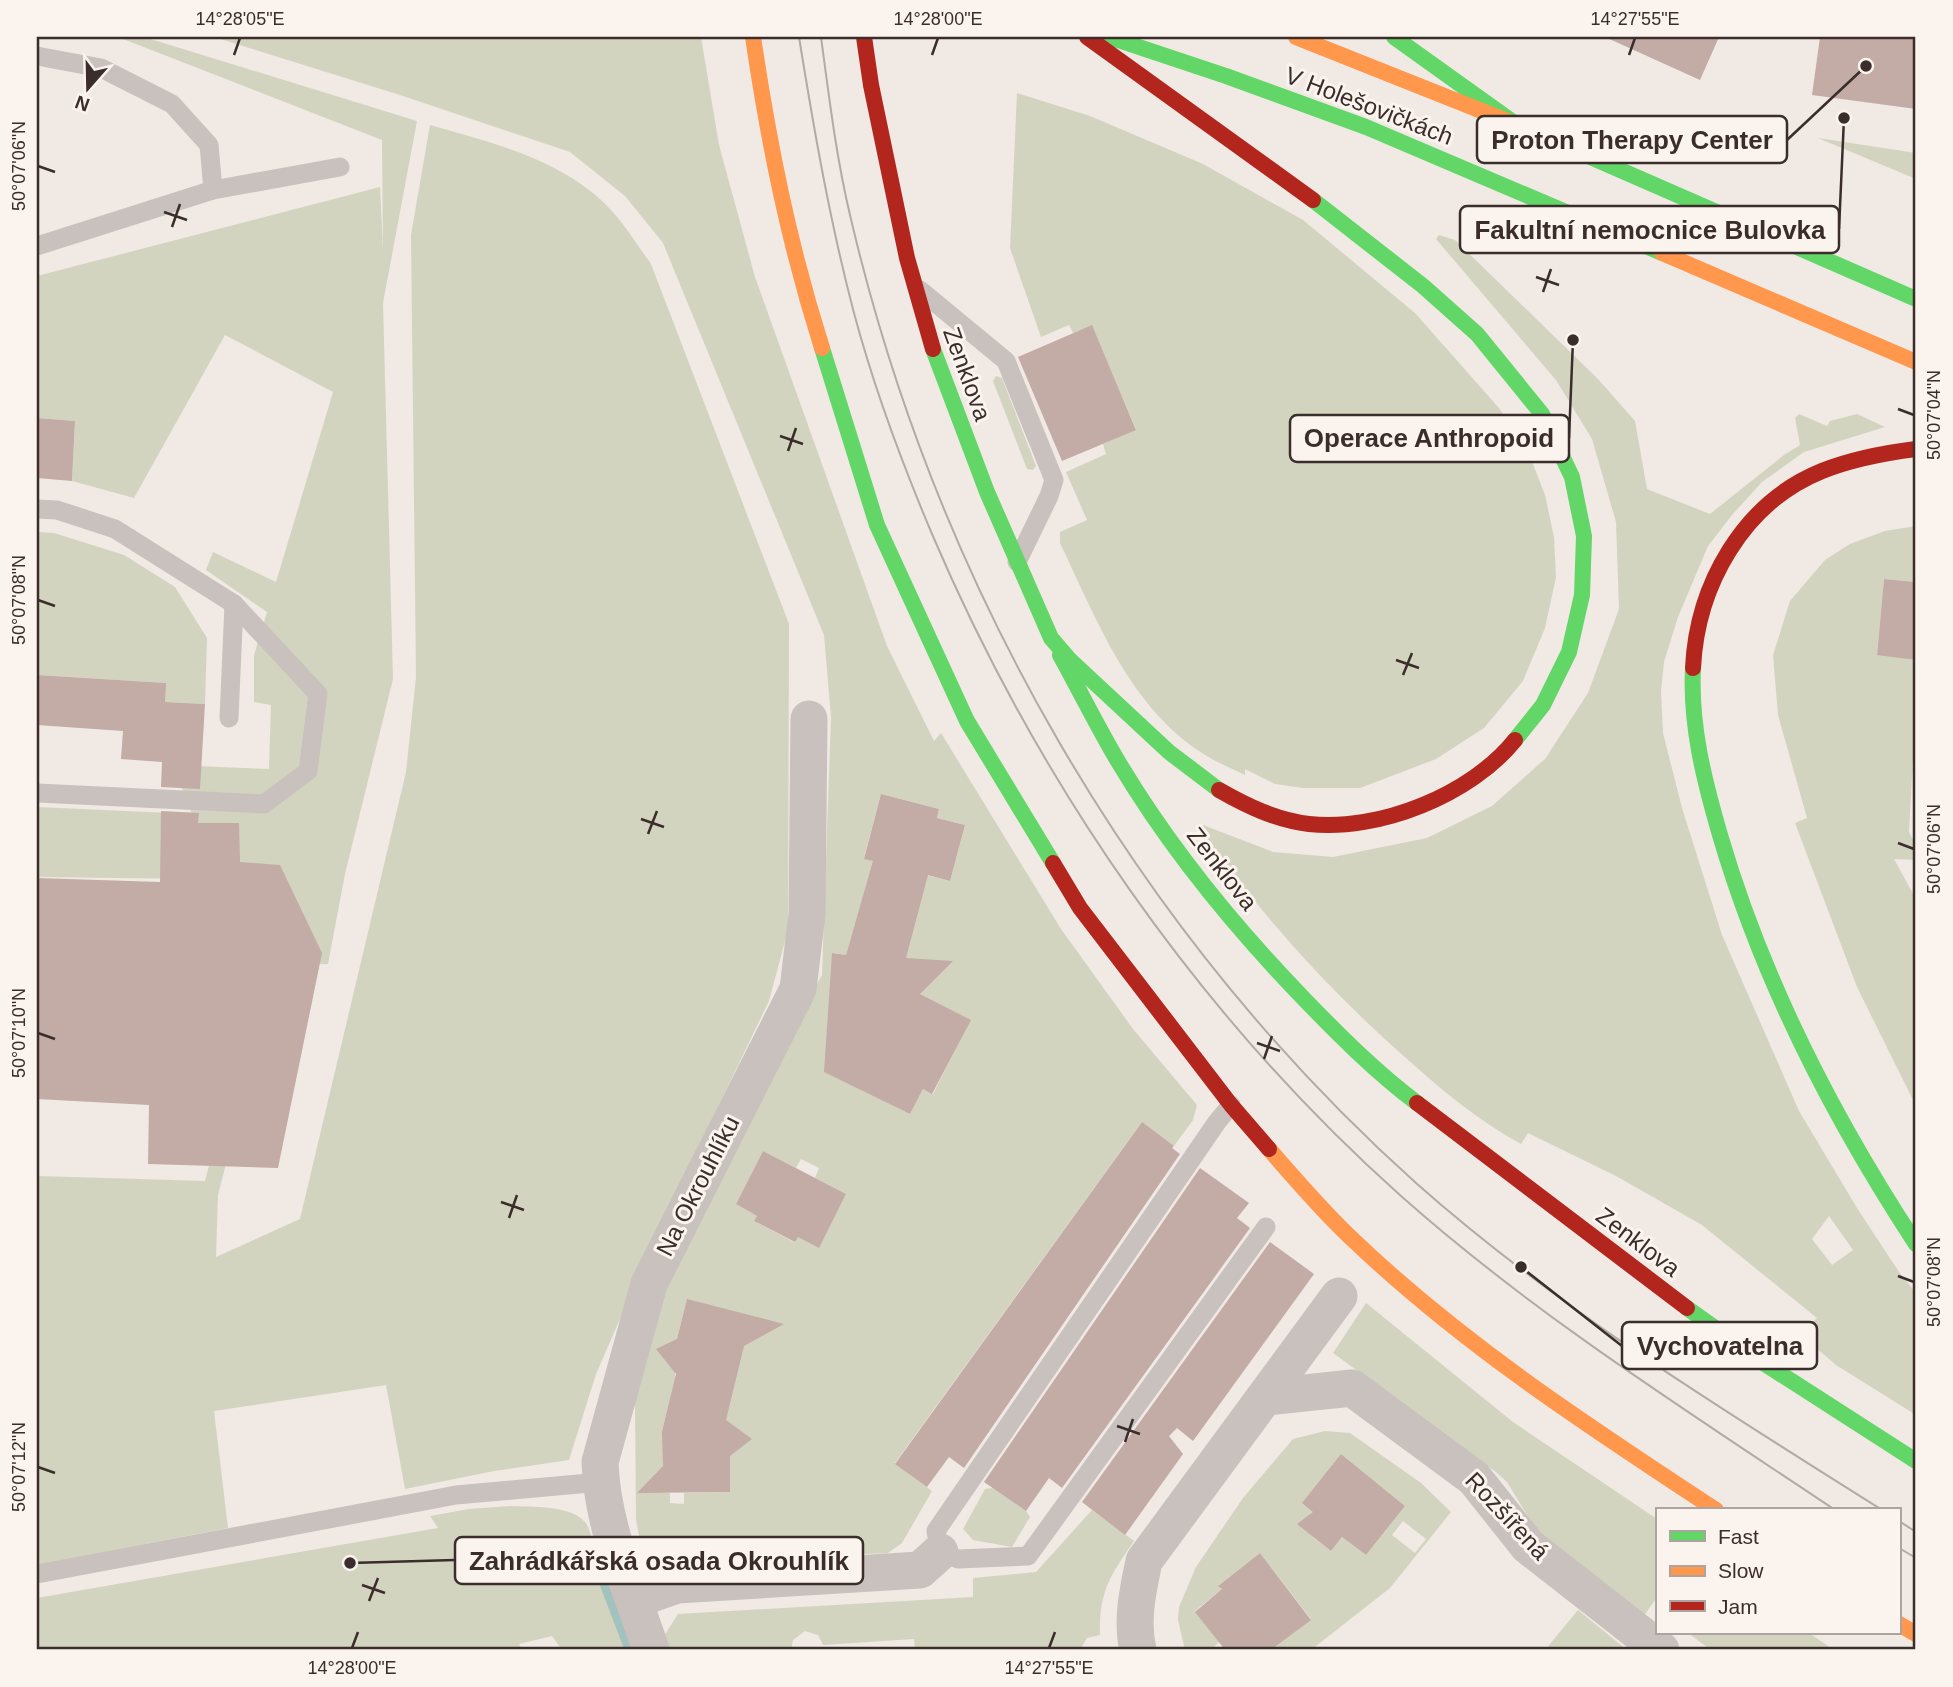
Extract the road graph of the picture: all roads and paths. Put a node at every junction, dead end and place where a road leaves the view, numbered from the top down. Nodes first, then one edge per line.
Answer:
1 (753, 37) edge
2 (864, 37) edge
3 (1087, 37) edge
4 (1109, 37) edge
5 (1296, 37) edge
6 (1394, 37) edge
7 (37, 56) edge
8 (1517, 125) junction
9 (340, 167) dead end
10 (213, 190) junction
11 (37, 246) edge
12 (913, 284) junction
13 (1916, 299) edge
14 (1916, 362) edge
15 (1916, 449) edge
16 (37, 509) edge
17 (1017, 563) junction
18 (234, 604) junction
19 (1054, 643) junction
20 (229, 718) dead end
21 (809, 719) dead end
22 (37, 793) edge
23 (1231, 1105) junction
24 (1266, 1227) dead end
25 (1916, 1244) edge
26 (1339, 1296) dead end
27 (1266, 1397) junction
28 (1916, 1461) edge
29 (601, 1482) junction
30 (1713, 1508) edge
31 (940, 1552) junction
32 (37, 1574) edge
33 (634, 1600) junction
34 (1900, 1625) edge
35 (1916, 1634) edge
36 (650, 1650) edge
37 (1138, 1650) edge
38 (1661, 1650) edge

1 - 23 main road
2 - 12 main road, Zenklova
3 - 19 main road
4 - 14 main road, V Holešovičkách
5 - 8 main road, V Holešovičkách
6 - 8 main road
7 - 10 lane
8 - 13 main road, V Holešovičkách
9 - 10 lane
10 - 11 lane
12 - 17 main road, Zenklova
12 - 17 lane
15 - 25 main road
16 - 18 lane
17 - 19 main road, Zenklova
18 - 20 lane
18 - 22 lane
19 - 28 main road, Zenklova
21 - 29 street, Na Okrouhlíku
23 - 30 main road
23 - 31 lane
24 - 31 lane
26 - 27 street
27 - 37 street
27 - 38 street, Rozšířená
29 - 32 lane
29 - 33 street, Na Okrouhlíku
31 - 33 street
33 - 36 street, Na Okrouhlíku
34 - 35 main road

